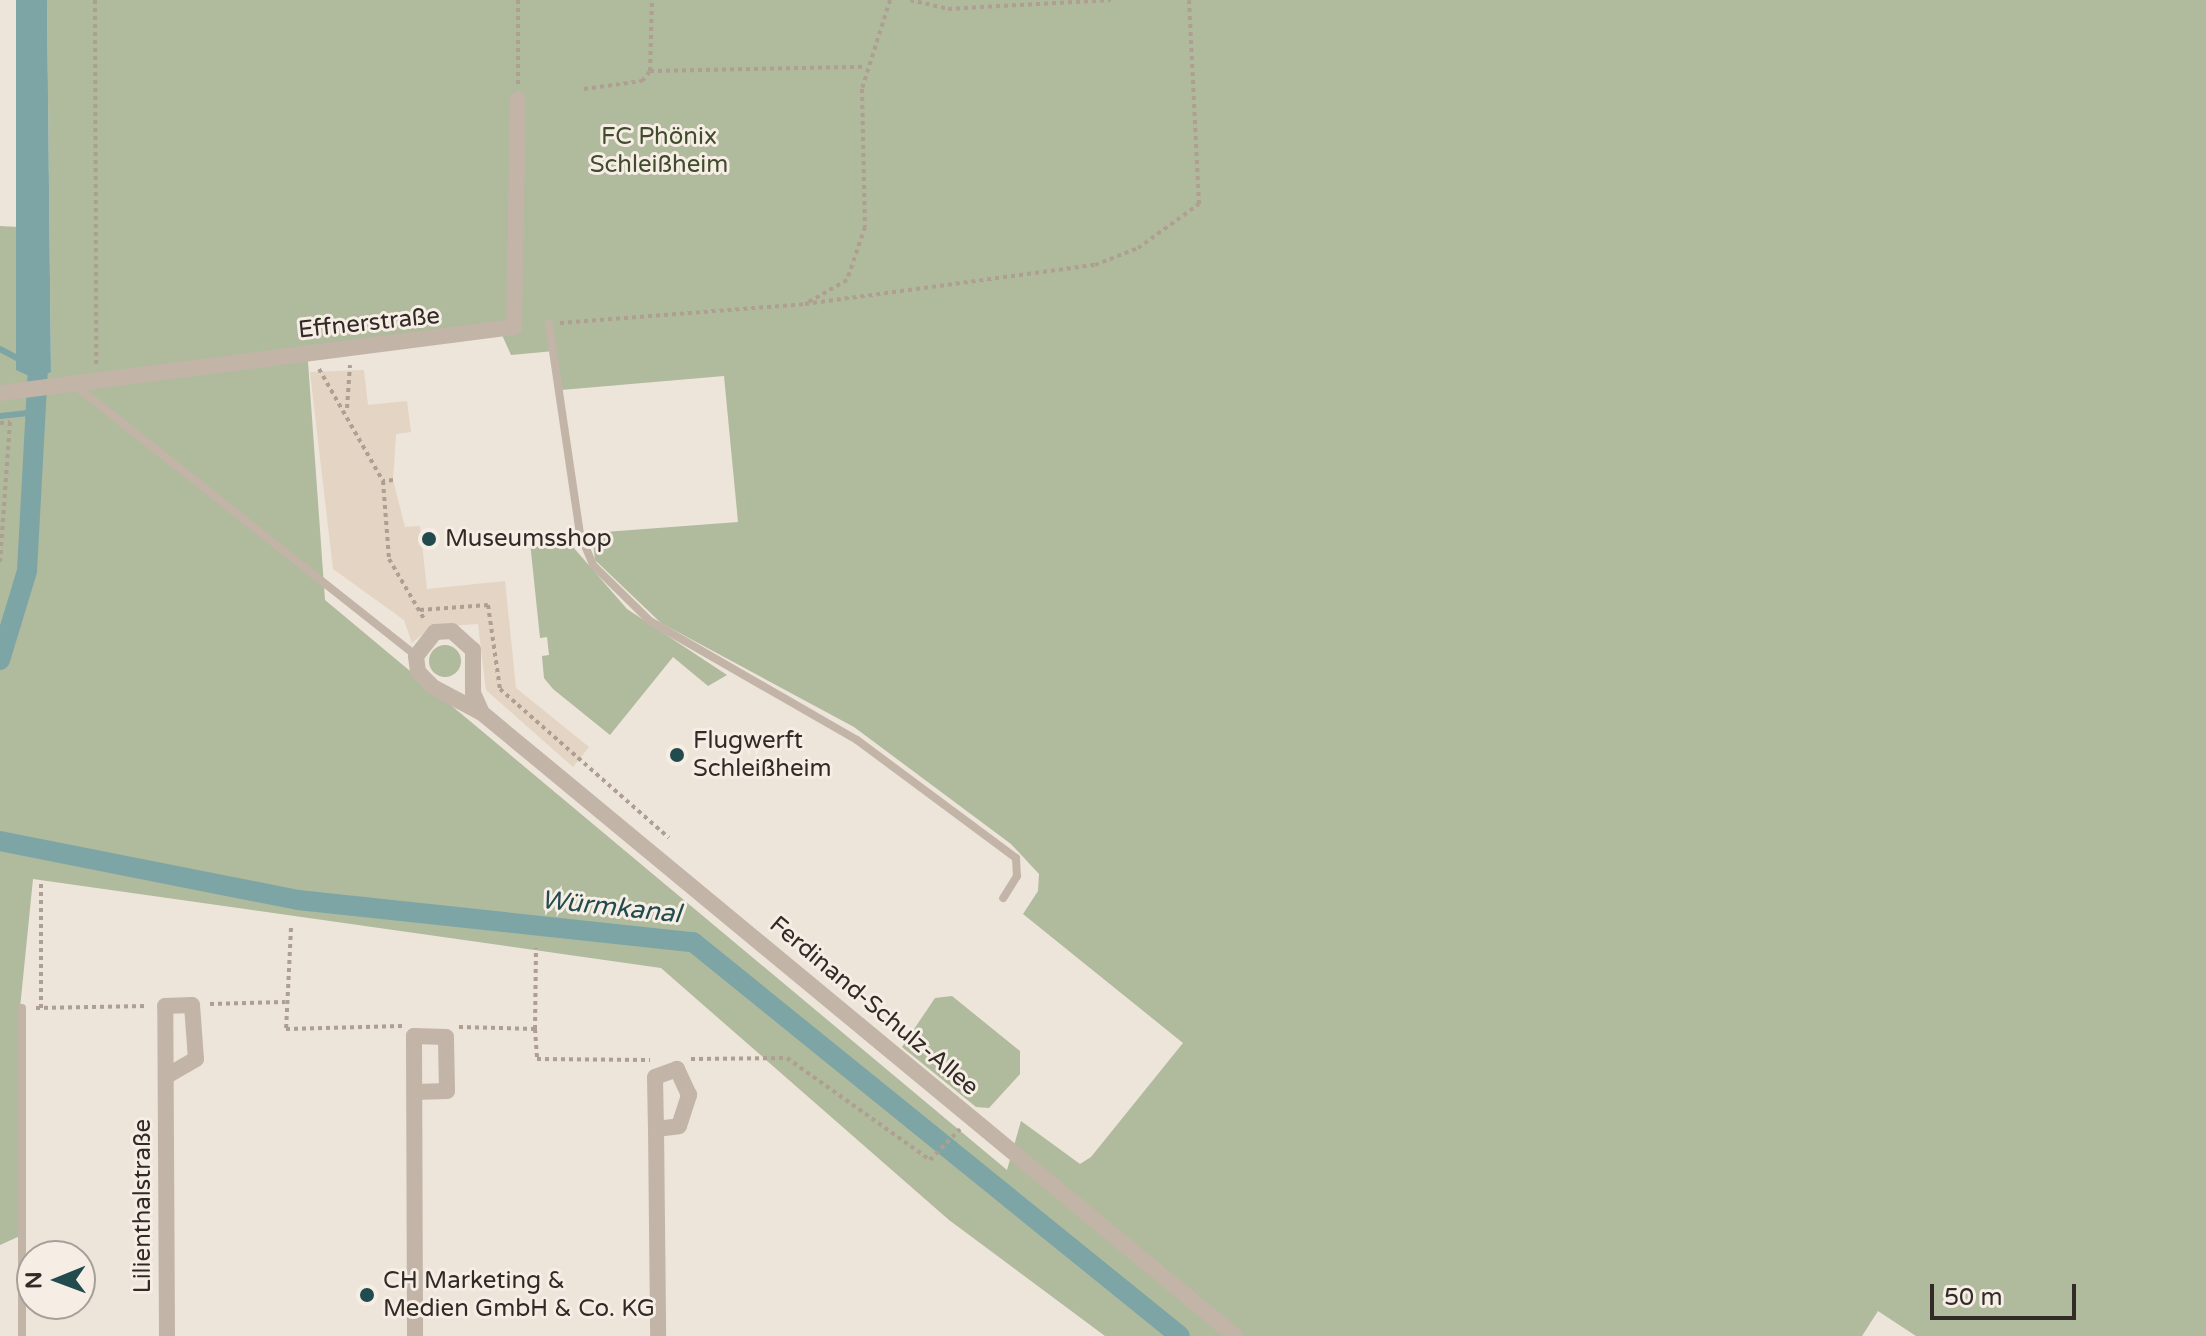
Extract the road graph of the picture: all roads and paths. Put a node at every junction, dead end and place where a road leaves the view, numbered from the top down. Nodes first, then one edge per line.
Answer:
1 (95, 0) edge
2 (518, 0) edge
3 (652, 0) edge
4 (890, 0) edge
5 (910, 0) edge
6 (1111, 0) edge
7 (1189, 0) edge
8 (865, 67) junction
9 (650, 71) junction
10 (584, 89) dead end
11 (518, 99) joint
12 (805, 304) junction
13 (549, 324) joint
14 (351, 349) junction
15 (312, 353) junction
16 (96, 384) junction
17 (77, 387) junction
18 (6, 393) edge
19 (347, 410) junction
20 (0, 423) edge
21 (393, 480) dead end
22 (383, 481) junction
23 (0, 562) edge
24 (420, 610) junction
25 (435, 632) junction
26 (416, 656) junction
27 (482, 713) junction
28 (669, 838) dead end
29 (41, 884) dead end
30 (1003, 898) dead end
31 (291, 928) dead end
32 (536, 948) dead end
33 (285, 1002) junction
34 (192, 1005) junction
35 (165, 1006) junction
36 (22, 1008) joint
37 (41, 1008) junction
38 (414, 1025) dead end
39 (444, 1026) dead end
40 (535, 1029) junction
41 (684, 1059) dead end
42 (653, 1060) dead end
43 (167, 1076) junction
44 (415, 1092) dead end
45 (970, 1117) junction
46 (656, 1129) dead end
47 (22, 1336) edge
48 (167, 1336) edge
49 (415, 1336) edge
50 (658, 1336) edge
51 (1235, 1336) edge

1 - 16 path
2 - 11 path
3 - 9 path
4 - 8 path
5 - 6 path
7 - 12 path
8 - 9 path
8 - 12 path
9 - 10 path
11 - 14 street, Effnerstraße
12 - 13 path
13 - 30 lane
14 - 15 street, Effnerstraße
14 - 19 path
15 - 16 street, Effnerstraße
15 - 19 path
16 - 17 street, Effnerstraße
17 - 18 street, Effnerstraße
17 - 26 lane
19 - 22 path
20 - 23 path
21 - 22 path
22 - 24 path
24 - 25 path
24 - 28 path
25 - 26 street
25 - 27 street
26 - 27 street, Ferdinand-Schulz-Allee
27 - 45 street, Ferdinand-Schulz-Allee
29 - 37 path
31 - 33 path
32 - 40 path
33 - 34 path
33 - 38 path
34 - 35 street
34 - 43 street
35 - 37 path
35 - 43 street, Lilienthalstraße
36 - 37 path
36 - 47 lane
39 - 40 path
40 - 42 path
41 - 45 path
43 - 48 street, Lilienthalstraße
44 - 49 street
45 - 51 street, Ferdinand-Schulz-Allee
46 - 50 street

